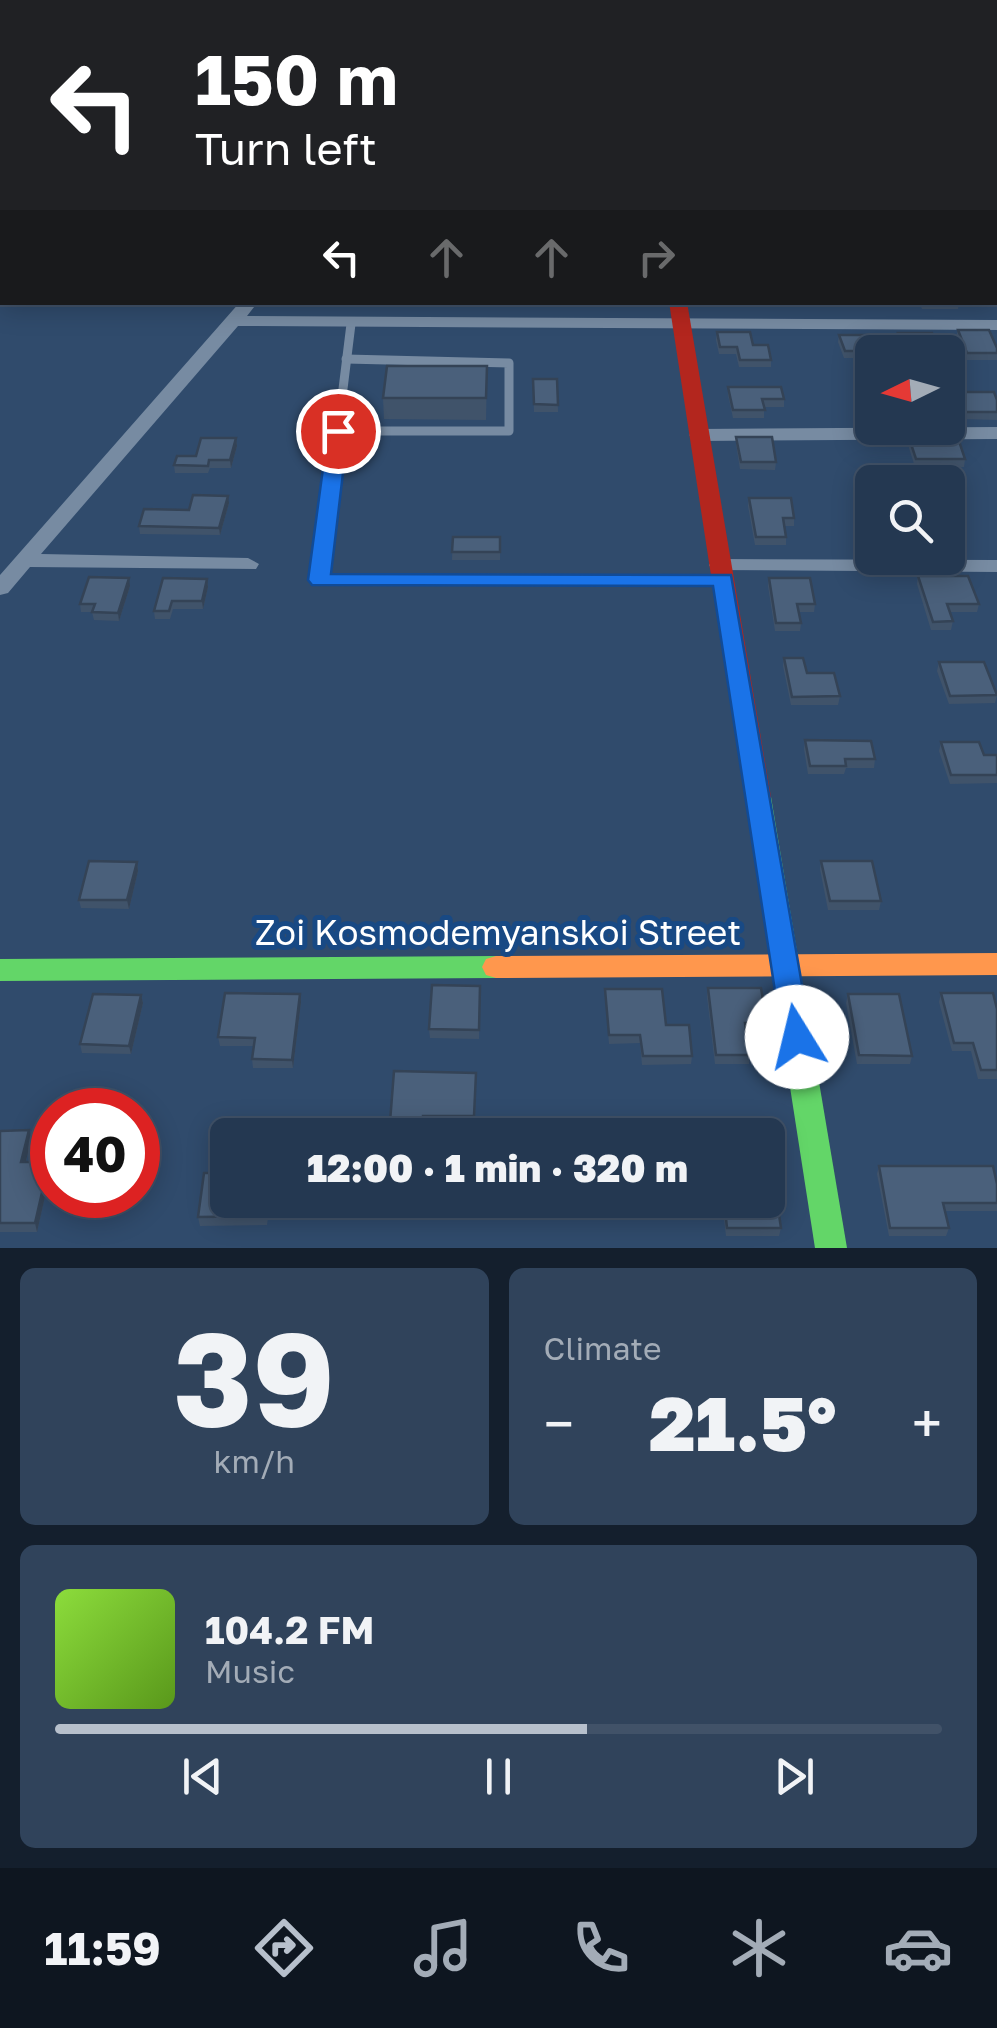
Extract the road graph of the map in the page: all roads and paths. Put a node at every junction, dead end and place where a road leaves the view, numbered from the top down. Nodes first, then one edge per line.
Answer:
1 (248, 305) edge
2 (680, 314) edge
3 (235, 321) junction
4 (351, 324) junction
5 (997, 325) edge
6 (346, 359) junction
7 (338, 431) junction
8 (997, 433) edge
9 (699, 435) junction
10 (24, 560) junction
11 (248, 564) dead end
12 (997, 566) edge
13 (722, 572) junction
14 (0, 588) edge
15 (997, 964) edge
16 (785, 967) junction
17 (0, 970) edge
18 (830, 1248) edge

1 - 3 street
2 - 4 street
2 - 5 street
2 - 9 street
3 - 4 street
3 - 10 street
4 - 6 lane
6 - 7 lane
6 - 7 lane
7 - 13 lane
8 - 9 street
9 - 13 street
10 - 11 street
10 - 14 street
12 - 13 street
13 - 16 street
15 - 16 street, Zoi Kosmodemyanskoi Street
16 - 17 street, Zoi Kosmodemyanskoi Street
16 - 18 street

